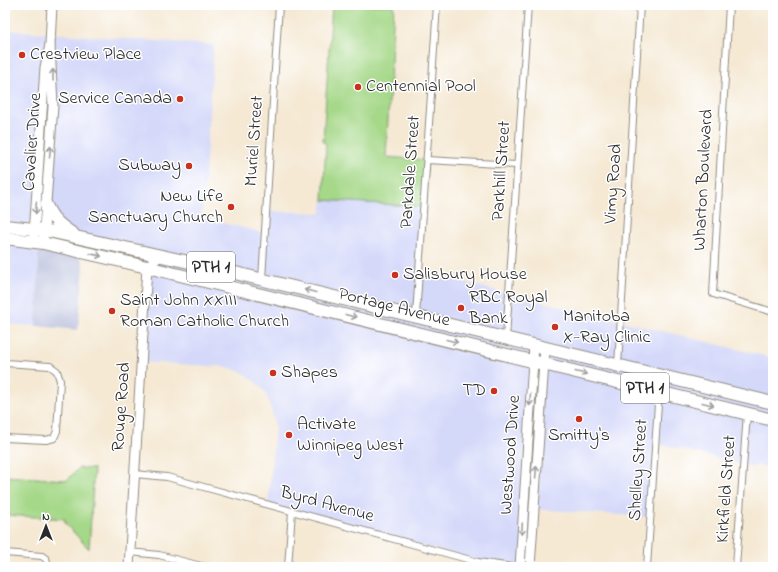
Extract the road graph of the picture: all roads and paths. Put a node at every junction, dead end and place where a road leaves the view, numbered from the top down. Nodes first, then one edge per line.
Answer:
1 (52, 5) edge
2 (279, 5) edge
3 (437, 5) edge
4 (528, 5) edge
5 (640, 5) edge
6 (729, 5) edge
7 (50, 44) junction
8 (427, 160) junction
9 (517, 165) junction
10 (46, 205) junction
11 (5, 226) edge
12 (39, 230) junction
13 (5, 238) edge
14 (81, 238) junction
15 (38, 242) junction
16 (156, 254) junction
17 (130, 263) junction
18 (147, 266) junction
19 (262, 279) junction
20 (773, 312) edge
21 (416, 316) junction
22 (506, 338) junction
23 (540, 346) junction
24 (538, 362) junction
25 (5, 363) edge
26 (618, 365) junction
27 (662, 376) junction
28 (662, 392) junction
29 (773, 403) edge
30 (747, 413) junction
31 (773, 420) edge
32 (5, 438) edge
33 (134, 474) junction
34 (292, 511) junction
35 (130, 552) junction
36 (5, 553) edge
37 (49, 567) edge
38 (129, 567) edge
39 (205, 567) edge
40 (288, 567) edge
41 (512, 567) edge
42 (520, 567) edge
43 (530, 567) edge
44 (647, 567) edge
45 (736, 567) edge

1 - 7 street, Cavalier Drive
2 - 19 street, Muriel Street
3 - 8 street, Parkdale Street
4 - 9 street, Parkhill Street
5 - 26 street, Vimy Road
6 - 20 street, Wharton Boulevard
10 -> 7 street, Cavalier Drive
7 -> 12 street, Cavalier Drive
8 - 9 street
8 - 21 street, Parkdale Street
9 - 22 street, Parkhill Street
10 - 12 street, Cavalier Drive
10 - 14 highway
11 - 12 highway, Portage Avenue / PTH 1
12 - 14 highway, Portage Avenue / PTH 1
12 - 15 street, Cavalier Drive
13 - 15 highway, Portage Avenue / PTH 1
14 - 16 highway, Portage Avenue / PTH 1
15 -> 17 highway, Portage Avenue / PTH 1
16 - 17 highway
16 - 18 street
16 - 19 highway, Portage Avenue / PTH 1
17 - 18 highway, Portage Avenue / PTH 1
18 -> 24 highway, Portage Avenue / PTH 1
18 - 33 street, Rouge Road
21 -> 19 highway, Portage Avenue / PTH 1
21 - 22 highway, Portage Avenue / PTH 1
22 - 23 highway, Portage Avenue / PTH 1
23 - 24 street, Westwood Drive
23 - 26 highway, Portage Avenue / PTH 1
24 -> 28 highway, Portage Avenue / PTH 1
24 -> 42 street, Westwood Drive
43 -> 24 street, Westwood Drive
25 - 32 street
26 - 27 highway, Portage Avenue / PTH 1
27 - 28 street, Shelley Street
27 - 29 highway, Portage Avenue / PTH 1
28 -> 30 highway, Portage Avenue / PTH 1
28 - 44 street, Shelley Street
30 - 31 highway, Portage Avenue / PTH 1
30 - 45 street, Kirkfield Street
33 - 34 street, Byrd Avenue
33 - 35 street, Rouge Road
34 - 40 street
34 - 41 street, Byrd Avenue
35 - 38 street, Rouge Road
35 - 39 street
36 - 37 street

